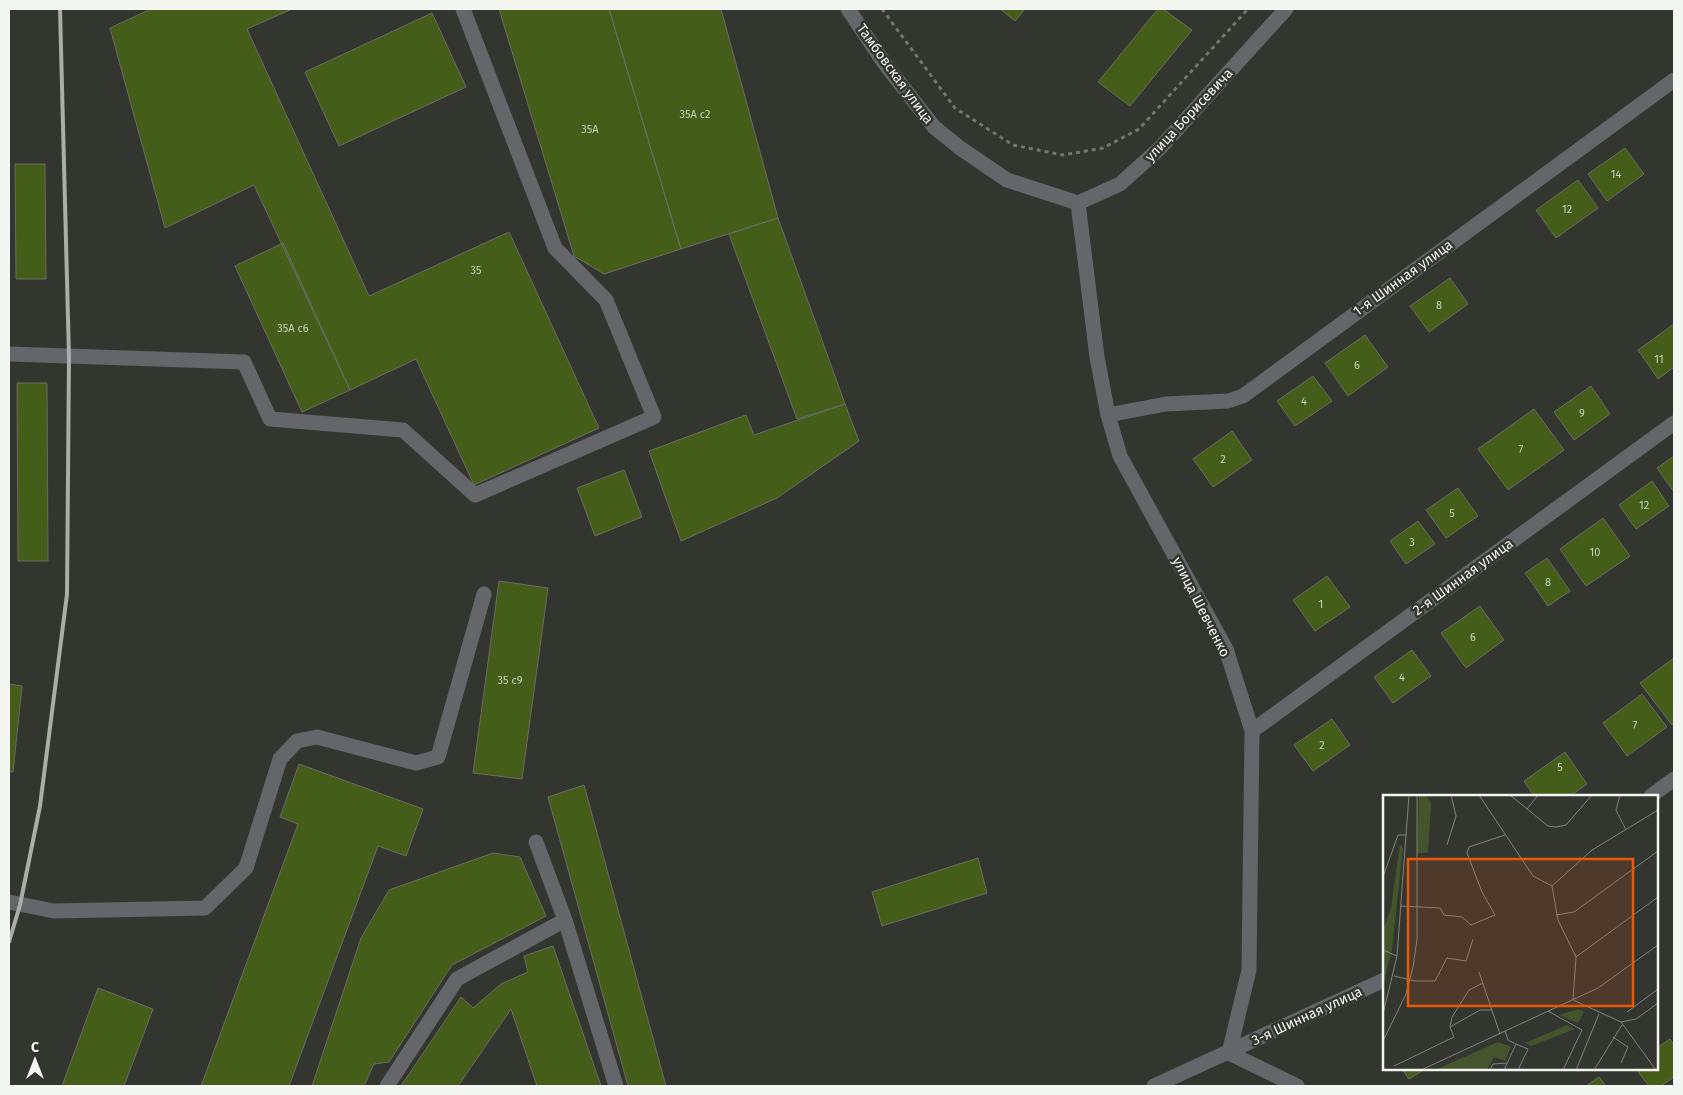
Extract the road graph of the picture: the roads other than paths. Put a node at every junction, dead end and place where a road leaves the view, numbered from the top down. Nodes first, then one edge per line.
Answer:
1 (463, 9) edge
2 (848, 9) edge
3 (1286, 9) edge
4 (1674, 80) edge
5 (1078, 203) junction
6 (9, 354) edge
7 (1108, 415) junction
8 (1674, 423) edge
9 (484, 594) dead end
10 (1252, 731) junction
11 (1674, 779) edge
12 (1652, 795) edge
13 (536, 842) dead end
14 (9, 902) edge
15 (565, 920) junction
16 (1383, 980) edge
17 (1229, 1053) junction
18 (387, 1086) edge
19 (616, 1086) edge
20 (1154, 1086) edge
21 (1297, 1086) edge

1 - 6 street
2 - 5 street, Тамбовская улица
3 - 5 street, улица Борисевича
4 - 7 street, 1-я Шинная улица
5 - 7 street, улица Шевченко
7 - 10 street, улица Шевченко
8 - 10 street, 2-я Шинная улица
9 - 14 street
10 - 17 street, улица Шевченко
11 - 12 street
13 - 15 street
15 - 18 street
15 - 19 street
16 - 17 street, 3-я Шинная улица
17 - 20 street
17 - 21 street

